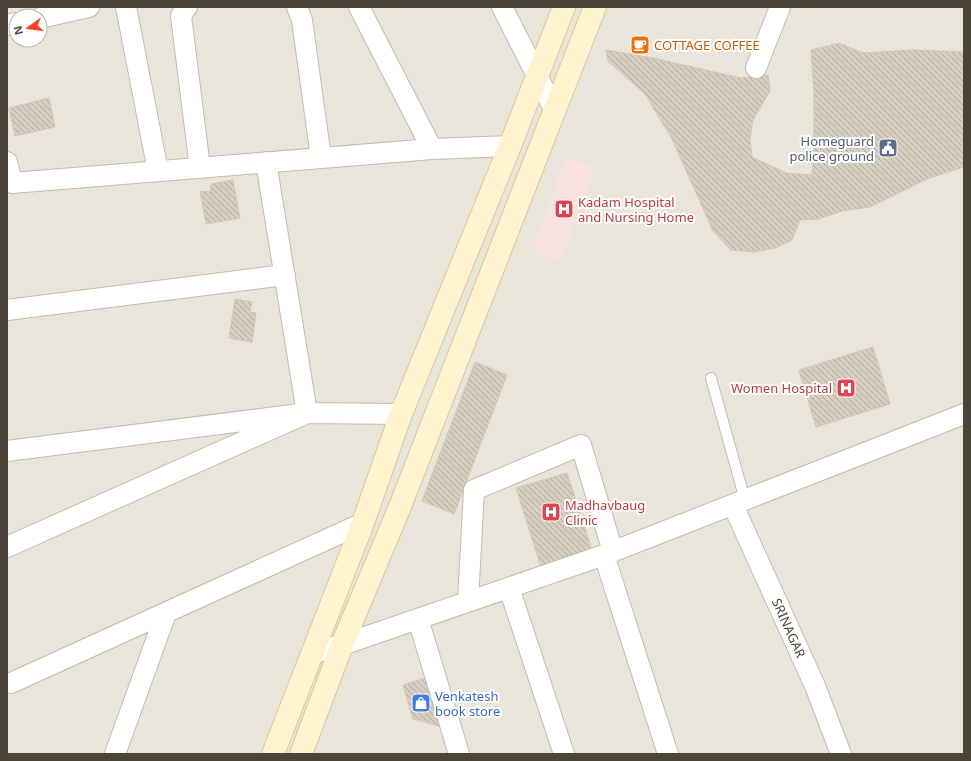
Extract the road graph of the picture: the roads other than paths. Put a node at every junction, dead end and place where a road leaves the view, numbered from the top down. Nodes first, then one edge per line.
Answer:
1 (88, 7) edge
2 (126, 7) edge
3 (188, 7) edge
4 (297, 7) edge
5 (359, 7) edge
6 (502, 7) edge
7 (564, 7) edge
8 (595, 7) edge
9 (780, 7) edge
10 (48, 16) edge
11 (756, 68) dead end
12 (537, 75) junction
13 (555, 111) junction
14 (510, 146) junction
15 (432, 148) junction
16 (321, 158) junction
17 (7, 162) edge
18 (266, 162) junction
19 (200, 168) junction
20 (158, 171) junction
21 (285, 275) junction
22 (7, 310) edge
23 (711, 378) dead end
24 (307, 413) junction
25 (401, 414) junction
26 (964, 414) edge
27 (7, 450) edge
28 (739, 502) junction
29 (363, 523) junction
30 (7, 547) edge
31 (608, 554) junction
32 (509, 588) junction
33 (468, 601) junction
34 (166, 613) junction
35 (418, 619) junction
36 (342, 645) junction
37 (313, 653) junction
38 (11, 683) dead end
39 (455, 750) edge
40 (115, 754) edge
41 (273, 754) edge
42 (301, 754) edge
43 (564, 754) edge
44 (668, 754) edge
45 (841, 754) edge

1 - 10 street
2 - 20 street
3 - 19 street
4 - 16 street
5 - 15 street
6 - 12 street
7 - 12 main road
8 - 13 main road
9 - 11 street
12 - 13 street
12 - 14 main road
13 - 36 main road
14 - 15 street
14 - 25 main road
15 - 16 street
16 - 18 street
17 - 20 street
18 - 19 street
18 - 21 street
19 - 20 street
21 - 22 street
21 - 24 street
23 - 28 lane
24 - 25 street
24 - 27 street
24 - 30 street
25 - 29 main road
26 - 28 street
28 - 31 street
28 - 45 street, SRINAGAR
29 - 34 street
29 - 37 main road
31 - 32 street
31 - 33 street
31 - 44 street
32 - 33 street
32 - 43 street
33 - 35 street
34 - 38 street
34 - 40 street
35 - 36 street
35 - 39 street
36 - 37 street
36 - 42 main road
37 - 41 main road

